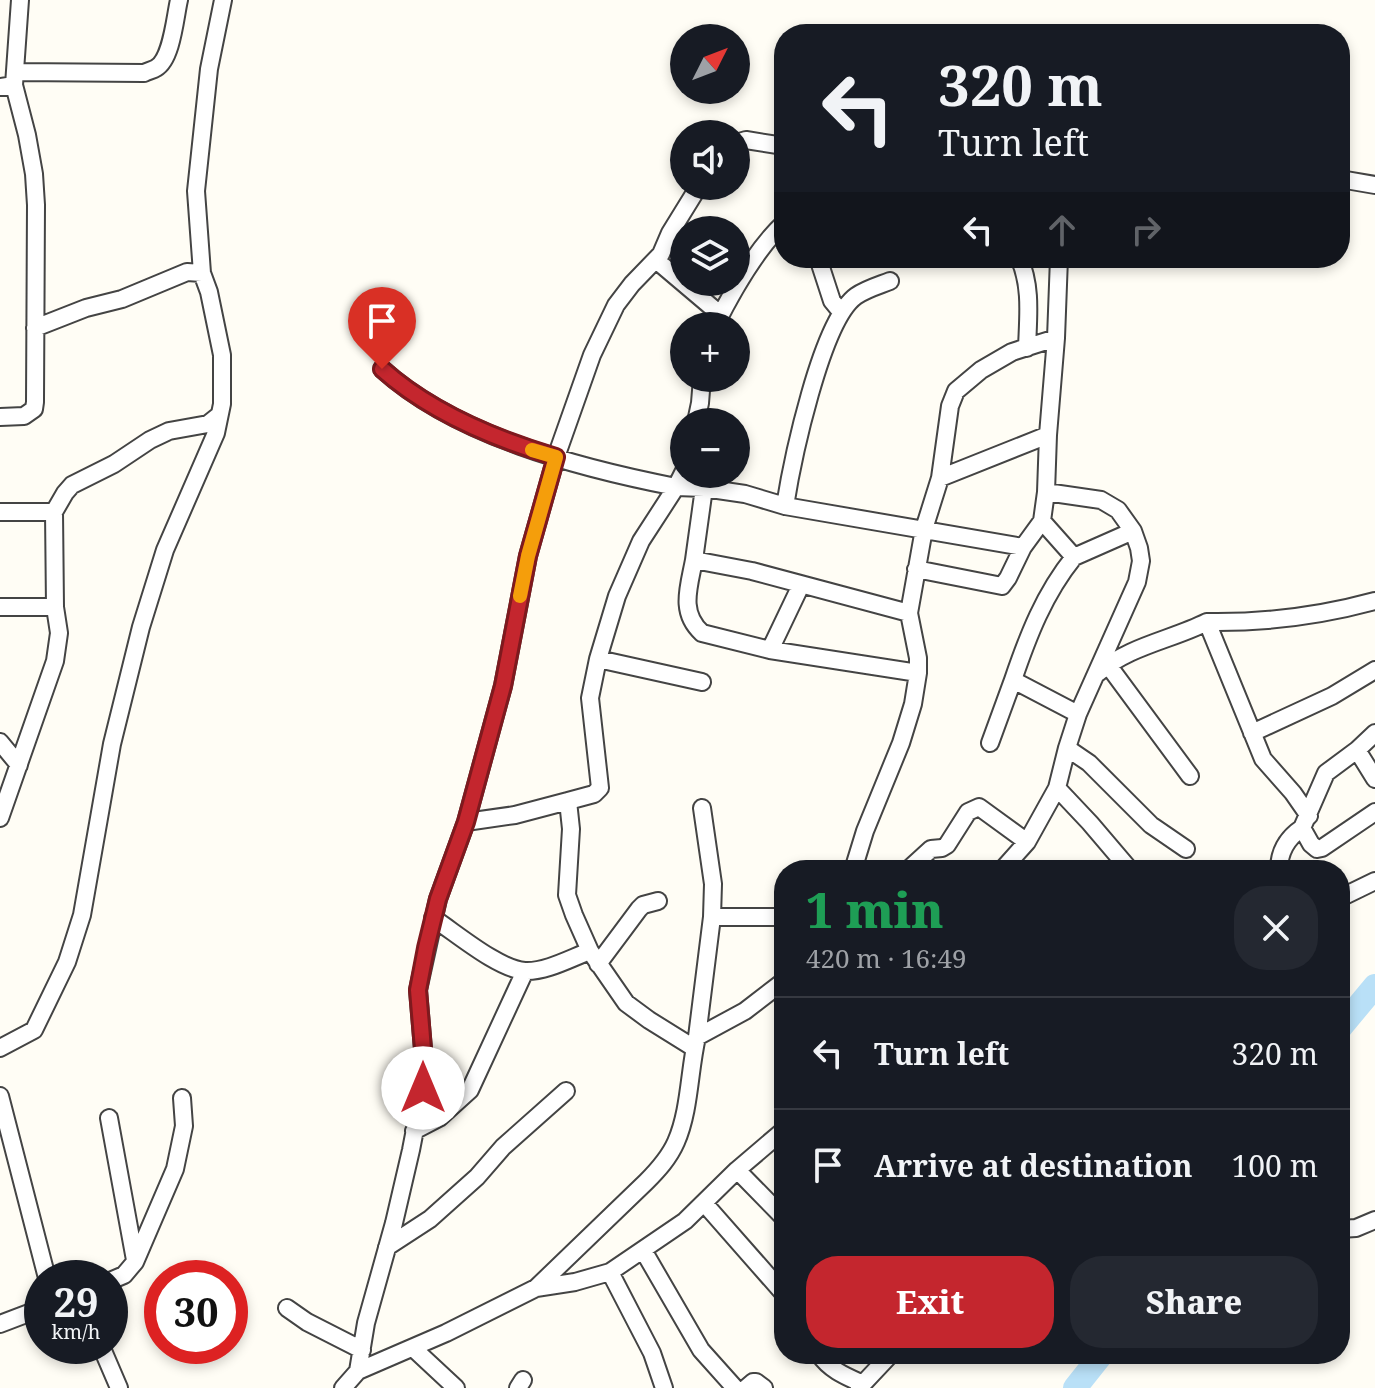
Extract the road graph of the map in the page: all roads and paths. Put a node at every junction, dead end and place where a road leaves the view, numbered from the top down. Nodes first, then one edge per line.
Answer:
1 (20, 0) edge
2 (179, 0) edge
3 (223, 0) edge
4 (10, 81) edge
5 (750, 141) edge
6 (774, 144) edge
7 (1350, 181) edge
8 (1375, 185) edge
9 (690, 200) edge
10 (774, 233) edge
11 (656, 260) junction
12 (821, 268) edge
13 (1023, 268) edge
14 (1059, 268) edge
15 (202, 273) junction
16 (890, 281) dead end
17 (710, 312) edge
18 (722, 312) edge
19 (841, 312) junction
20 (35, 328) junction
21 (1056, 338) junction
22 (1027, 348) junction
23 (382, 369) dead end
24 (218, 416) junction
25 (0, 417) edge
26 (1048, 435) junction
27 (556, 457) junction
28 (940, 478) junction
29 (670, 486) edge
30 (675, 488) edge
31 (704, 488) joint
32 (1046, 492) junction
33 (785, 506) junction
34 (0, 512) edge
35 (54, 512) junction
36 (1042, 521) junction
37 (924, 529) junction
38 (1133, 531) junction
39 (1023, 547) junction
40 (1074, 557) junction
41 (694, 560) junction
42 (916, 569) junction
43 (801, 585) junction
44 (0, 607) edge
45 (55, 607) junction
46 (1373, 607) edge
47 (909, 613) junction
48 (1207, 622) junction
49 (770, 650) junction
50 (598, 659) junction
51 (1102, 669) junction
52 (1375, 670) edge
53 (918, 673) junction
54 (1013, 680) junction
55 (702, 682) dead end
56 (1078, 714) junction
57 (1252, 733) junction
58 (1375, 733) edge
59 (0, 742) edge
60 (990, 743) dead end
61 (1067, 748) junction
62 (1357, 750) junction
63 (19, 765) junction
64 (1190, 776) dead end
65 (1375, 779) edge
66 (1057, 788) junction
67 (568, 801) junction
68 (702, 808) dead end
69 (1375, 812) edge
70 (0, 818) edge
71 (466, 822) junction
72 (1306, 822) junction
73 (1027, 842) junction
74 (1186, 849) dead end
75 (856, 860) edge
76 (919, 860) edge
77 (1011, 860) edge
78 (1121, 860) edge
79 (1279, 860) edge
80 (1375, 881) edge
81 (1350, 893) edge
82 (658, 901) dead end
83 (712, 917) junction
84 (774, 917) edge
85 (433, 918) junction
86 (594, 958) junction
87 (525, 971) junction
88 (774, 989) edge
89 (695, 1042) junction
90 (0, 1048) edge
91 (566, 1091) dead end
92 (0, 1096) edge
93 (182, 1098) dead end
94 (109, 1118) dead end
95 (414, 1131) junction
96 (774, 1139) edge
97 (737, 1170) junction
98 (704, 1203) junction
99 (774, 1208) edge
100 (1375, 1220) edge
101 (1350, 1228) edge
102 (387, 1247) junction
103 (643, 1250) junction
104 (42, 1260) edge
105 (135, 1262) junction
106 (128, 1270) edge
107 (610, 1272) junction
108 (774, 1283) edge
109 (536, 1288) junction
110 (287, 1308) dead end
111 (24, 1315) edge
112 (0, 1324) edge
113 (413, 1348) junction
114 (362, 1350) junction
115 (109, 1364) edge
116 (825, 1364) edge
117 (882, 1364) edge
118 (358, 1371) junction
119 (861, 1386) edge
120 (119, 1388) edge
121 (343, 1388) edge
122 (456, 1388) edge
123 (664, 1388) edge
124 (735, 1388) edge
125 (746, 1388) edge
126 (764, 1388) edge

1 - 4 street
2 - 4 street
3 - 15 street
4 - 20 street
5 - 6 street
7 - 8 street
9 - 11 street
10 - 18 street
11 - 17 street
11 - 27 street
12 - 19 street
13 - 22 street
14 - 21 street
15 - 20 street
15 - 24 street
16 - 19 street
19 - 33 street
20 - 25 street
21 - 22 street
21 - 26 street
22 - 28 street
23 - 27 street
24 - 35 street
24 - 90 street
26 - 28 street
26 - 32 street
27 - 29 street
27 - 71 street
28 - 37 street
30 - 50 street
31 - 33 street
31 - 41 street
32 - 36 street
32 - 38 street
33 - 37 street
34 - 35 street
35 - 45 street
36 - 39 street
36 - 40 street
37 - 39 street
37 - 42 street
38 - 40 street
38 - 51 street
39 - 42 street
40 - 54 street
41 - 43 street
41 - 49 street
42 - 47 street
43 - 47 street
43 - 49 street
44 - 45 street
45 - 63 street
46 - 48 street
47 - 53 street
48 - 51 street
48 - 57 street
49 - 53 street
50 - 55 street
50 - 67 street
51 - 56 street
51 - 64 street
52 - 57 street
53 - 75 street
54 - 56 street
54 - 60 street
56 - 61 street
57 - 72 street
58 - 62 street
59 - 63 street
61 - 66 street
61 - 74 street
62 - 65 street
62 - 72 street
63 - 70 street
66 - 73 street
66 - 78 street
67 - 71 street
67 - 86 street
68 - 83 street
69 - 72 street
71 - 85 street
72 - 79 street
73 - 76 street
73 - 77 street
80 - 81 street
82 - 86 street
83 - 84 street
83 - 89 street
85 - 87 street
85 - 95 street
86 - 87 street
86 - 89 street
87 - 95 street
88 - 89 street
89 - 109 street
91 - 102 street
92 - 104 street
93 - 105 street
94 - 105 street
95 - 102 street
96 - 97 street
97 - 98 street
97 - 99 street
98 - 103 street
98 - 108 street
100 - 101 street
102 - 114 street
103 - 107 street
103 - 124 street
105 - 106 street
107 - 109 street
107 - 123 street
109 - 113 street
110 - 114 street
111 - 112 street
113 - 118 street
113 - 122 street
114 - 118 street
115 - 120 street
116 - 119 street
117 - 119 street
118 - 121 street
125 - 126 street

